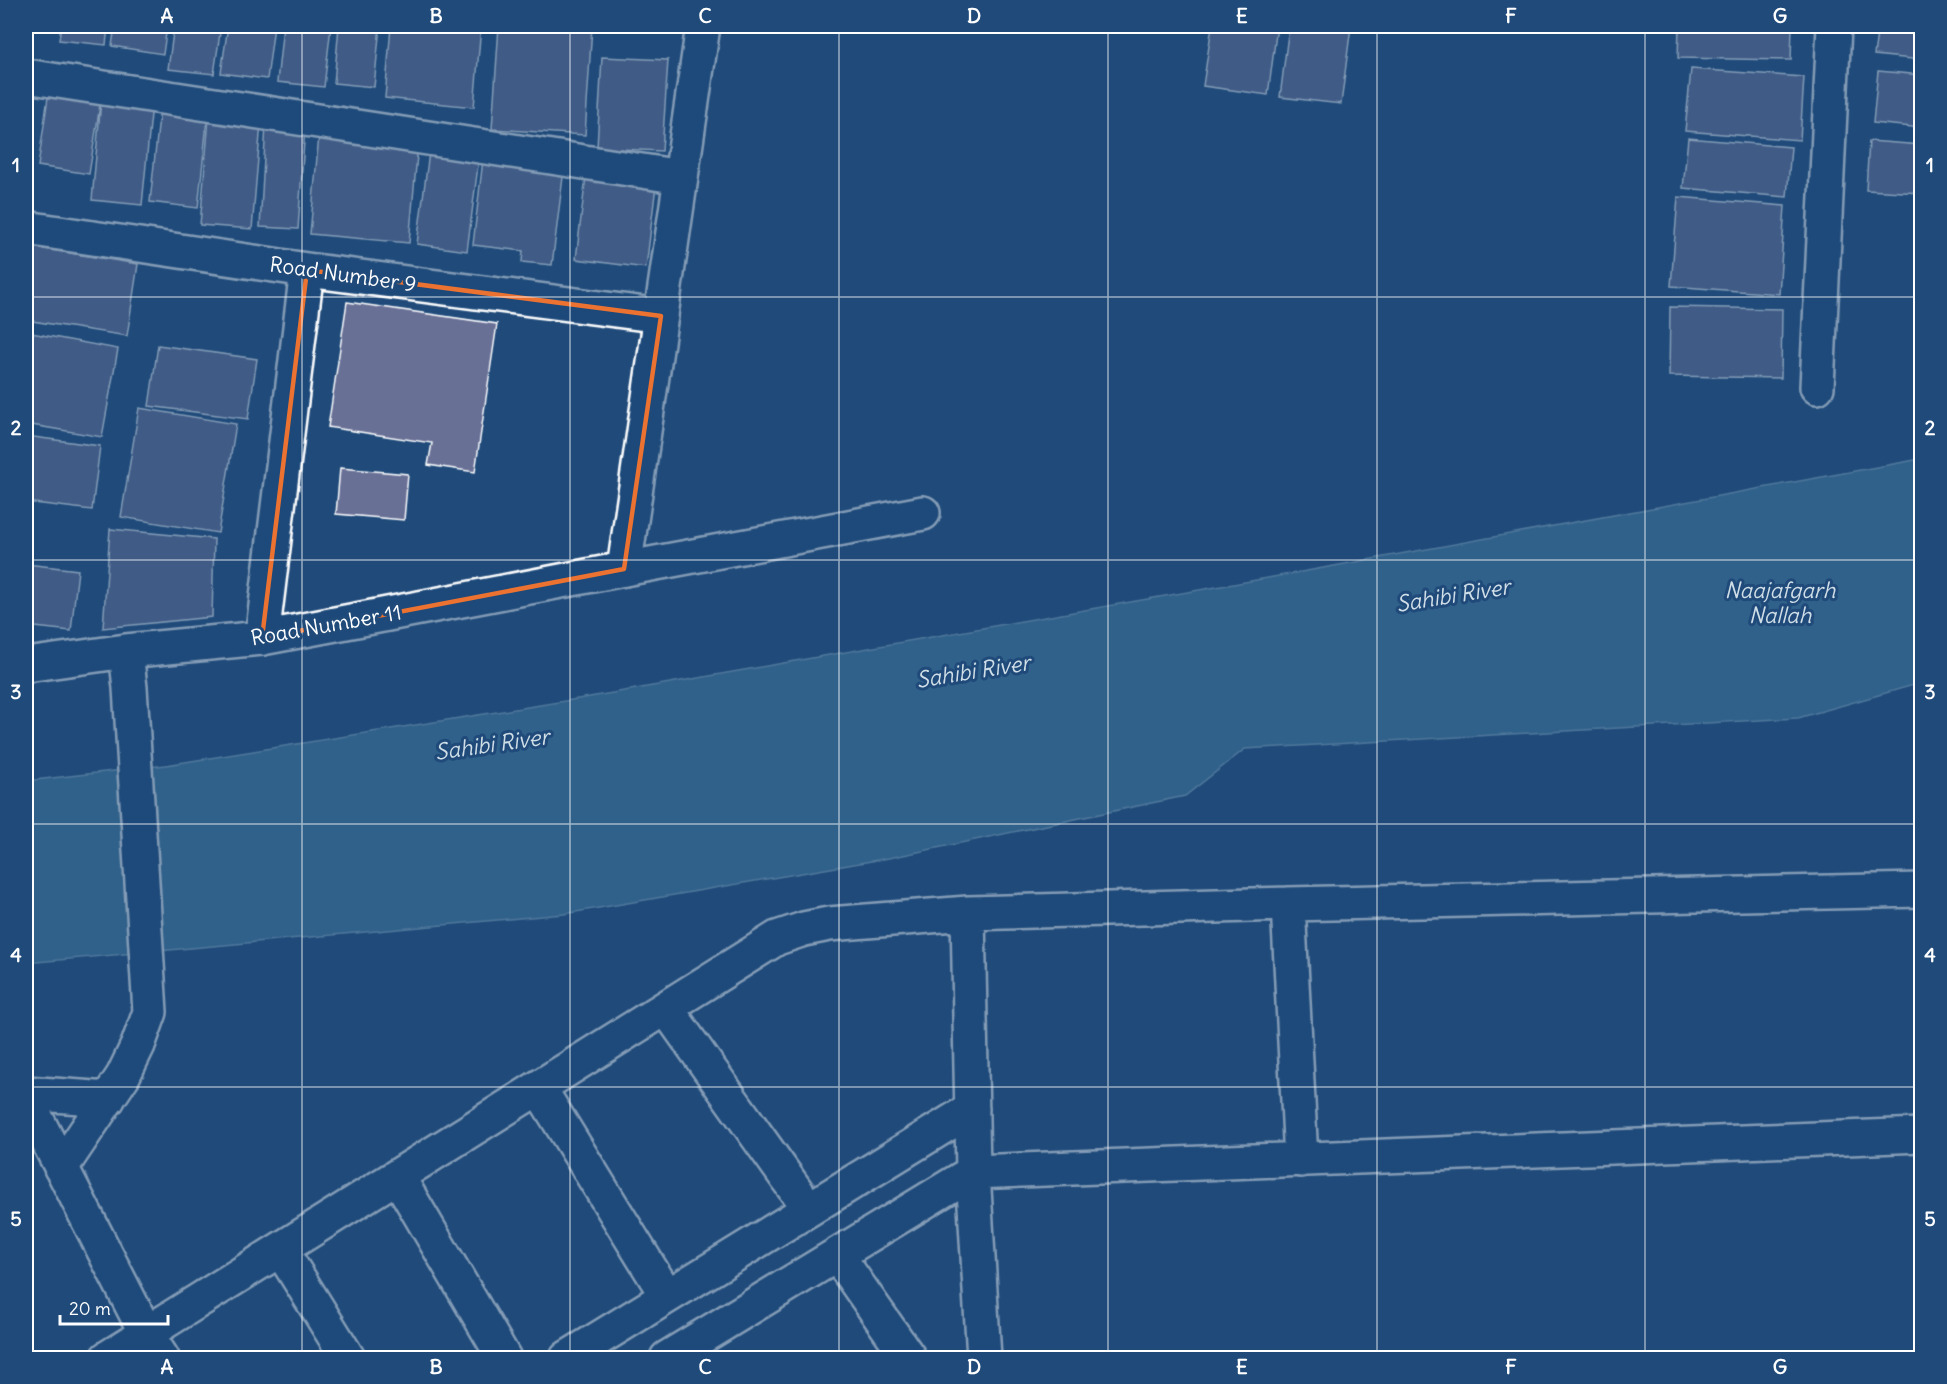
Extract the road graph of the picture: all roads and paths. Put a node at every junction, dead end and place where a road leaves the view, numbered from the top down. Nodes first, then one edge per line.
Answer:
1 (703, 26) edge
2 (1834, 26) edge
3 (26, 76) edge
4 (681, 177) junction
5 (26, 228) edge
6 (307, 270) junction
7 (662, 316) junction
8 (1816, 387) dead end
9 (923, 513) dead end
10 (624, 569) junction
11 (262, 638) junction
12 (126, 651) junction
13 (26, 665) edge
14 (1922, 890) edge
15 (1288, 904) junction
16 (968, 913) junction
17 (666, 1008) junction
18 (539, 1088) junction
19 (26, 1093) edge
20 (26, 1098) edge
21 (108, 1099) junction
22 (972, 1109) junction
23 (1922, 1136) edge
24 (1301, 1160) junction
25 (61, 1168) junction
26 (974, 1172) junction
27 (398, 1176) junction
28 (809, 1209) junction
29 (281, 1250) junction
30 (837, 1255) junction
31 (667, 1296) junction
32 (155, 1347) edge
33 (681, 1355) edge
34 (106, 1359) edge
35 (348, 1359) edge
36 (504, 1359) edge
37 (567, 1359) edge
38 (909, 1359) edge
39 (984, 1359) edge

1 - 4 street
2 - 8 street
3 - 4 street
4 - 7 street
5 - 6 street, Road Number 9
6 - 7 street, Road Number 9
6 - 11 street
7 - 10 street
9 - 10 street, Road Number 11
10 - 11 street, Road Number 11
11 - 12 street, Road Number 11
12 - 13 street, Road Number 11
12 - 21 street
14 - 15 street
15 - 16 street
15 - 24 street
16 - 17 street
16 - 22 street
17 - 18 street
17 - 28 street
18 - 27 street
18 - 31 street
19 - 21 street
20 - 25 street
21 - 25 street
22 - 26 street
22 - 28 street
23 - 24 street
24 - 26 street
25 - 32 street
26 - 30 street
26 - 39 street
27 - 29 street
27 - 36 street
28 - 31 street
29 - 32 street
29 - 35 street
30 - 33 street
30 - 38 street
31 - 37 street
32 - 34 street

